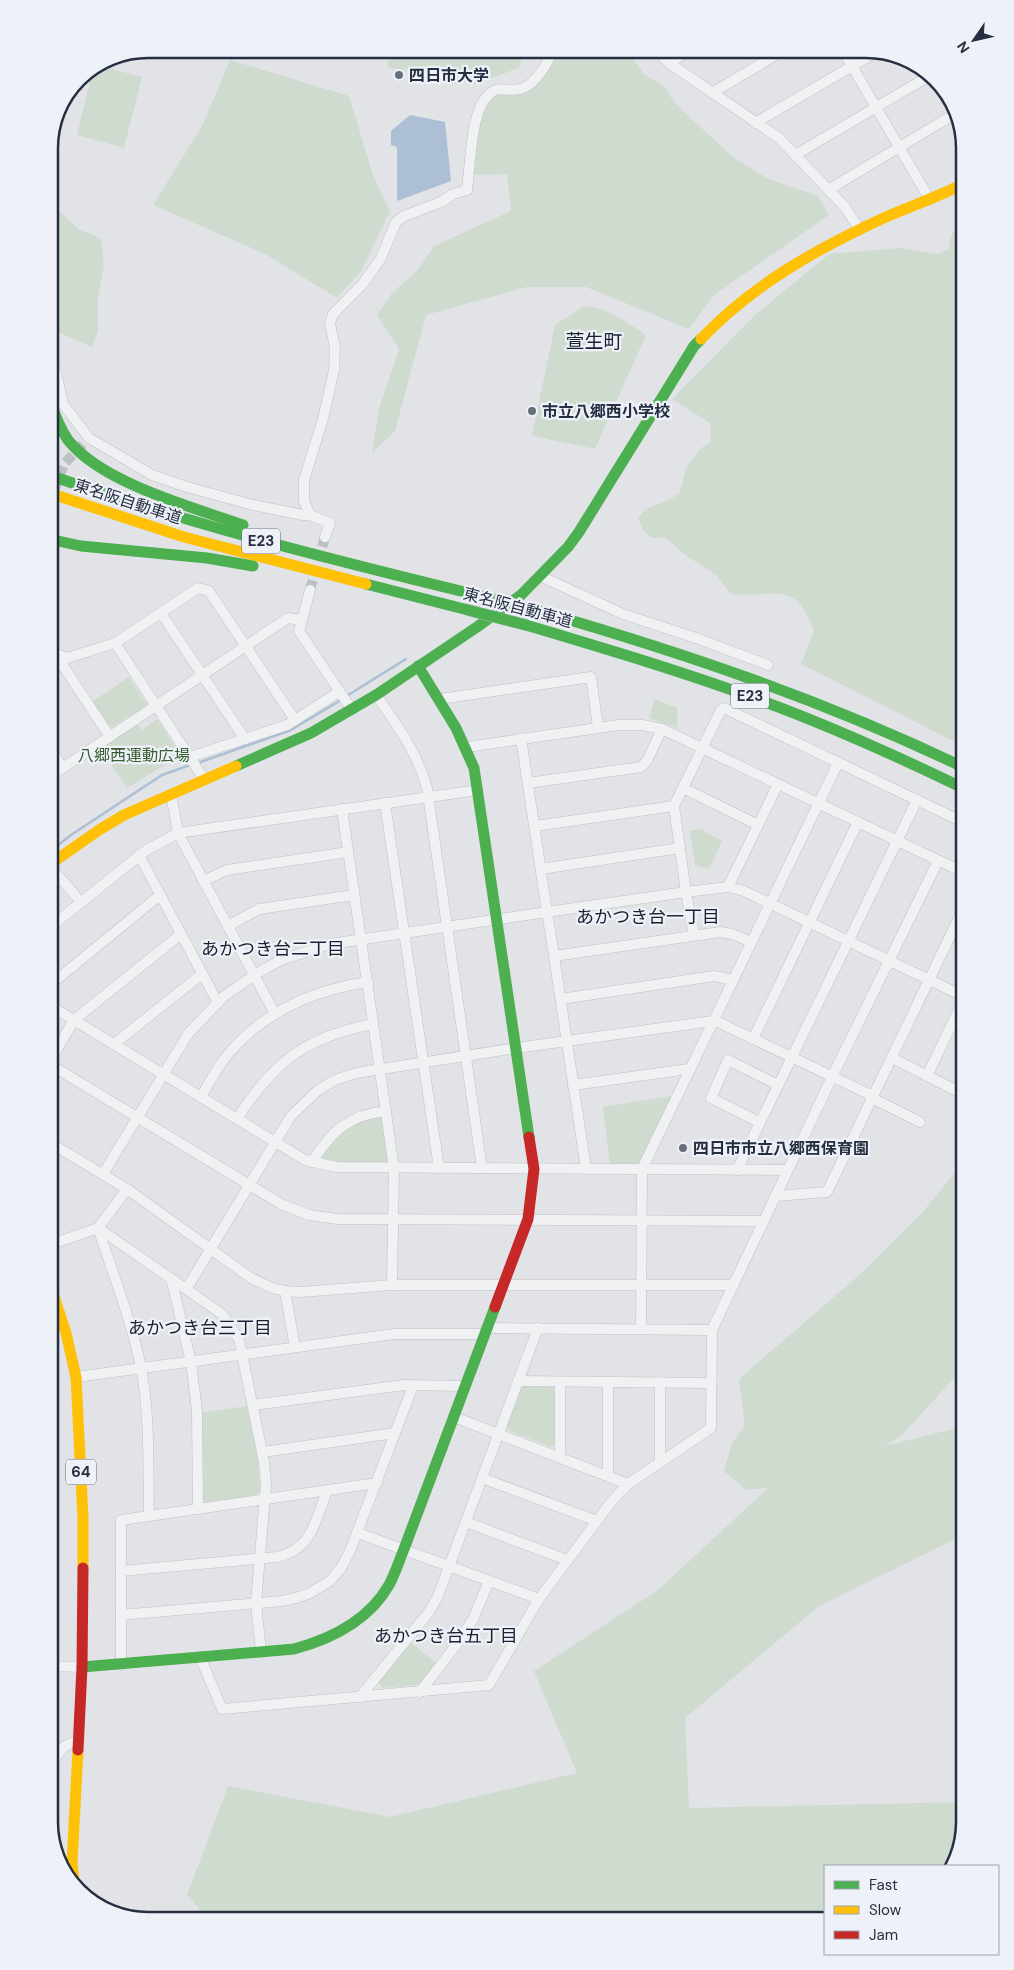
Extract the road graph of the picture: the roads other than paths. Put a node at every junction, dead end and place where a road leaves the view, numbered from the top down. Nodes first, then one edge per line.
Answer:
1 (548, 58) edge
2 (664, 58) edge
3 (677, 58) edge
4 (771, 58) edge
5 (847, 58) edge
6 (866, 58) edge
7 (669, 63) junction
8 (852, 66) junction
9 (924, 78) edge
10 (712, 93) junction
11 (877, 106) junction
12 (951, 116) edge
13 (755, 123) junction
14 (901, 147) junction
15 (795, 155) junction
16 (956, 187) edge
17 (828, 190) junction
18 (930, 200) junction
19 (860, 230) junction
20 (58, 382) edge
21 (58, 422) edge
22 (58, 478) edge
23 (58, 496) edge
24 (310, 515) junction
25 (325, 537) tunnel mouth
26 (58, 541) edge
27 (540, 576) junction
28 (408, 578) junction
29 (310, 590) tunnel mouth
30 (401, 594) junction
31 (161, 613) junction
32 (301, 620) junction
33 (115, 644) junction
34 (246, 646) junction
35 (58, 655) edge
36 (58, 662) edge
37 (768, 665) dead end
38 (418, 666) junction
39 (202, 675) junction
40 (376, 695) junction
41 (345, 699) junction
42 (440, 699) junction
43 (156, 706) junction
44 (295, 720) junction
45 (598, 727) junction
46 (662, 729) junction
47 (110, 737) junction
48 (521, 738) junction
49 (245, 739) junction
50 (467, 747) junction
51 (702, 747) junction
52 (58, 760) edge
53 (193, 762) junction
54 (838, 762) junction
55 (956, 764) edge
56 (63, 768) junction
57 (58, 771) edge
58 (204, 780) junction
59 (528, 783) junction
60 (778, 784) junction
61 (956, 784) edge
62 (683, 788) junction
63 (478, 790) junction
64 (171, 794) junction
65 (428, 797) junction
66 (917, 800) junction
67 (385, 803) junction
68 (818, 803) junction
69 (674, 806) junction
70 (342, 809) junction
71 (956, 819) edge
72 (858, 822) junction
73 (758, 825) junction
74 (535, 826) junction
75 (178, 833) junction
76 (897, 841) junction
77 (680, 848) junction
78 (348, 852) junction
79 (138, 856) junction
80 (58, 859) edge
81 (938, 861) junction
82 (541, 869) junction
83 (956, 869) edge
84 (58, 875) edge
85 (203, 880) junction
86 (728, 887) junction
87 (686, 892) junction
88 (160, 895) junction
89 (354, 895) junction
90 (81, 902) junction
91 (770, 903) junction
92 (547, 912) junction
93 (497, 919) junction
94 (58, 921) edge
95 (810, 922) junction
96 (956, 924) edge
97 (228, 926) junction
98 (447, 927) junction
99 (404, 933) junction
100 (181, 934) junction
101 (694, 935) junction
102 (362, 938) junction
103 (849, 940) junction
104 (751, 942) junction
105 (554, 956) junction
106 (889, 960) junction
107 (202, 974) junction
108 (254, 975) junction
109 (58, 979) edge
110 (930, 979) junction
111 (733, 980) junction
112 (368, 982) junction
113 (956, 992) edge
114 (560, 999) junction
115 (218, 1002) junction
116 (58, 1010) edge
117 (275, 1014) junction
118 (956, 1016) edge
119 (74, 1020) junction
120 (713, 1021) junction
121 (373, 1024) junction
122 (753, 1039) junction
123 (567, 1042) junction
124 (114, 1044) junction
125 (58, 1048) edge
126 (516, 1048) junction
127 (466, 1055) junction
128 (792, 1058) junction
129 (892, 1058) junction
130 (423, 1062) junction
131 (380, 1068) junction
132 (58, 1069) edge
133 (689, 1069) junction
134 (163, 1074) junction
135 (927, 1076) junction
136 (832, 1077) junction
137 (573, 1085) junction
138 (778, 1085) junction
139 (956, 1090) edge
140 (201, 1096) junction
141 (873, 1097) junction
142 (386, 1111) junction
143 (137, 1117) junction
144 (238, 1119) junction
145 (759, 1122) junction
146 (920, 1122) dead end
147 (275, 1142) junction
148 (58, 1147) edge
149 (312, 1162) junction
150 (394, 1168) junction
151 (439, 1168) junction
152 (482, 1168) junction
153 (534, 1169) junction
154 (642, 1169) junction
155 (586, 1170) junction
156 (737, 1170) junction
157 (787, 1170) junction
158 (103, 1174) junction
159 (249, 1185) junction
160 (127, 1190) junction
161 (775, 1196) junction
162 (394, 1219) junction
163 (528, 1219) junction
164 (641, 1220) junction
165 (764, 1221) junction
166 (98, 1228) junction
167 (58, 1243) edge
168 (210, 1249) junction
169 (171, 1278) junction
170 (392, 1284) junction
171 (503, 1284) junction
172 (641, 1284) junction
173 (734, 1285) junction
174 (187, 1288) junction
175 (285, 1291) junction
176 (58, 1309) edge
177 (538, 1328) junction
178 (641, 1329) junction
179 (712, 1330) junction
180 (485, 1331) junction
181 (295, 1347) junction
182 (243, 1354) junction
183 (191, 1362) junction
184 (141, 1368) junction
185 (76, 1377) junction
186 (518, 1382) junction
187 (560, 1382) junction
188 (608, 1382) junction
189 (660, 1382) junction
190 (711, 1383) junction
191 (413, 1386) junction
192 (464, 1386) junction
193 (253, 1406) junction
194 (454, 1417) junction
195 (395, 1433) junction
196 (498, 1434) junction
197 (263, 1452) junction
198 (560, 1457) junction
199 (660, 1461) junction
200 (608, 1474) junction
201 (482, 1478) junction
202 (377, 1483) junction
203 (628, 1484) junction
204 (327, 1491) junction
205 (265, 1499) junction
206 (198, 1508) junction
207 (149, 1515) junction
208 (597, 1521) junction
209 (466, 1522) junction
210 (358, 1533) junction
211 (404, 1549) junction
212 (260, 1558) junction
213 (567, 1560) junction
214 (450, 1566) junction
215 (121, 1571) junction
216 (489, 1580) junction
217 (539, 1599) junction
218 (256, 1603) junction
219 (121, 1615) junction
220 (261, 1652) junction
221 (200, 1657) junction
222 (121, 1665) junction
223 (58, 1666) edge
224 (82, 1667) junction
225 (420, 1692) junction
226 (360, 1697) junction
227 (78, 1740) junction
228 (58, 1754) edge
229 (73, 1872) edge

1 - 24 street
2 - 7 street
3 - 7 street
4 - 10 street
5 - 8 street
6 - 8 street
7 - 10 street
8 - 11 street
8 - 13 street
9 - 11 street
10 - 13 street
11 - 14 street
11 - 15 street
12 - 14 street
13 - 15 street
14 - 17 street
14 - 18 street
15 - 17 street
16 - 18 main road
17 - 19 street
18 - 19 main road
19 - 27 main road
20 - 24 street
21 - 28 main road
22 - 28 main road, 東名阪自動車道 / E23
23 - 30 main road, 東名阪自動車道 / E23
24 - 25 street
26 - 30 main road
27 - 37 street
27 - 38 main road
28 - 55 main road, 東名阪自動車道 / E23, bridge
29 - 32 street
30 - 61 main road, 東名阪自動車道 / E23, bridge
31 - 33 street
31 - 34 street
31 - 39 street
32 - 34 street
32 - 41 street
33 - 35 street
33 - 43 street
34 - 39 street
34 - 44 street
36 - 47 street
38 - 40 main road
38 - 42 main road
39 - 43 street
39 - 49 street
40 - 41 main road
40 - 65 street
41 - 44 street
41 - 58 main road
42 - 45 street
42 - 50 main road
43 - 47 street
43 - 53 street
44 - 49 street
45 - 46 street
45 - 48 street
46 - 51 street
46 - 59 street
47 - 56 street
48 - 50 street
48 - 59 street
49 - 53 street
50 - 63 main road
51 - 54 street
51 - 60 street
51 - 62 street
52 - 56 street
53 - 58 street
54 - 66 street
54 - 68 street
56 - 57 street
58 - 64 main road
59 - 74 street
60 - 68 street
60 - 73 street
62 - 69 street
62 - 73 street
63 - 65 street
63 - 93 main road
64 - 75 street
64 - 80 main road
65 - 67 street
65 - 98 street
66 - 71 street
66 - 76 street
67 - 70 street
67 - 99 street
68 - 72 street
68 - 91 street
69 - 74 street
69 - 77 street
70 - 75 street
70 - 78 street
72 - 76 street
72 - 95 street
73 - 86 street
74 - 82 street
75 - 79 street
75 - 85 street
76 - 81 street
76 - 103 street
77 - 82 street
77 - 87 street
78 - 85 street
78 - 89 street
79 - 88 street
79 - 90 street
81 - 83 street
81 - 106 street
82 - 92 street
84 - 90 street
85 - 97 street
86 - 87 street
86 - 91 street
87 - 92 street
87 - 101 street
88 - 100 street
88 - 109 street
89 - 97 street
89 - 102 street
90 - 94 street
91 - 95 street
91 - 104 street
92 - 93 street
92 - 105 street
93 - 98 street
93 - 126 main road
95 - 103 street
95 - 122 street
96 - 110 street
97 - 108 street
98 - 99 street
98 - 127 street
99 - 102 street
99 - 130 street
100 - 107 street
100 - 119 street
101 - 104 street
101 - 105 street
102 - 108 street
102 - 112 street
103 - 106 street
103 - 128 street
104 - 111 street
105 - 114 street
106 - 110 street
106 - 136 street
107 - 115 street
107 - 124 street
108 - 115 street
108 - 117 street
110 - 113 street
110 - 129 street
111 - 114 street
111 - 120 street
112 - 117 street
112 - 121 street
114 - 123 street
115 - 134 street
116 - 119 street
117 - 140 street
118 - 135 street
119 - 124 street
119 - 125 street
120 - 122 street
120 - 123 street
120 - 133 street
121 - 131 street
121 - 144 street
122 - 128 street
123 - 126 street
123 - 137 street
124 - 134 street
126 - 127 street
126 - 153 main road
127 - 130 street
127 - 152 street
128 - 136 street
128 - 138 street
129 - 135 street
129 - 141 street
130 - 131 street
130 - 151 street
131 - 142 street
131 - 147 street
132 - 143 street
133 - 137 street
133 - 154 street
134 - 140 street
134 - 143 street
135 - 139 street
136 - 141 street
136 - 157 street
137 - 155 street
138 - 145 street
138 - 145 street
140 - 144 street
141 - 146 street
141 - 161 street
142 - 149 street
142 - 150 street
143 - 158 street
143 - 159 street
144 - 147 street
145 - 156 street
147 - 149 street
147 - 159 street
148 - 158 street
149 - 150 street
150 - 151 street
150 - 162 street
151 - 152 street
152 - 153 street
153 - 155 street
153 - 163 main road
154 - 155 street
154 - 156 street
154 - 164 street
156 - 157 street
157 - 161 street
158 - 160 street
159 - 162 street
159 - 168 street
160 - 166 street
160 - 168 street
161 - 165 street
162 - 163 street
162 - 170 street
163 - 164 street
163 - 171 main road
164 - 165 street
164 - 172 street
165 - 173 street
166 - 167 street
166 - 169 street
166 - 184 street
168 - 174 street
168 - 175 street
169 - 174 street
169 - 183 street
170 - 171 street
170 - 175 street
171 - 172 street
171 - 180 main road
172 - 173 street
172 - 178 street
173 - 179 street
174 - 182 street
175 - 181 street
176 - 185 main road, 64
177 - 178 street
177 - 180 street
177 - 186 street
178 - 179 street
179 - 190 street
180 - 181 street
180 - 192 main road
181 - 182 street
182 - 183 street
182 - 193 street
183 - 184 street
183 - 206 street
184 - 185 street
184 - 207 street
185 - 224 main road, 64
186 - 187 street
186 - 196 street
187 - 188 street
187 - 198 street
188 - 189 street
188 - 200 street
189 - 190 street
189 - 199 street
190 - 199 street
191 - 192 street
191 - 193 street
191 - 195 street
192 - 194 main road
193 - 197 street
194 - 196 street
194 - 211 main road
195 - 197 street
195 - 202 street
196 - 198 street
196 - 201 street
197 - 205 street
198 - 200 street
199 - 203 street
200 - 203 street
201 - 208 street
201 - 209 street
202 - 204 street
202 - 210 street
203 - 208 street
204 - 205 street
204 - 212 street
205 - 206 street
205 - 212 street
206 - 207 street
207 - 215 street
208 - 213 street
209 - 213 street
209 - 214 street
210 - 211 street
210 - 218 street
211 - 214 street
211 - 220 main road
212 - 215 street
212 - 218 street
213 - 217 street
214 - 216 street
214 - 226 street
215 - 219 street
216 - 217 street
216 - 225 street
217 - 225 street
218 - 219 street
218 - 220 street
219 - 222 street
220 - 221 main road
221 - 222 main road
221 - 226 street
222 - 224 main road
223 - 224 street
224 - 227 main road, 64
225 - 226 street
227 - 228 street
227 - 229 main road, 64

